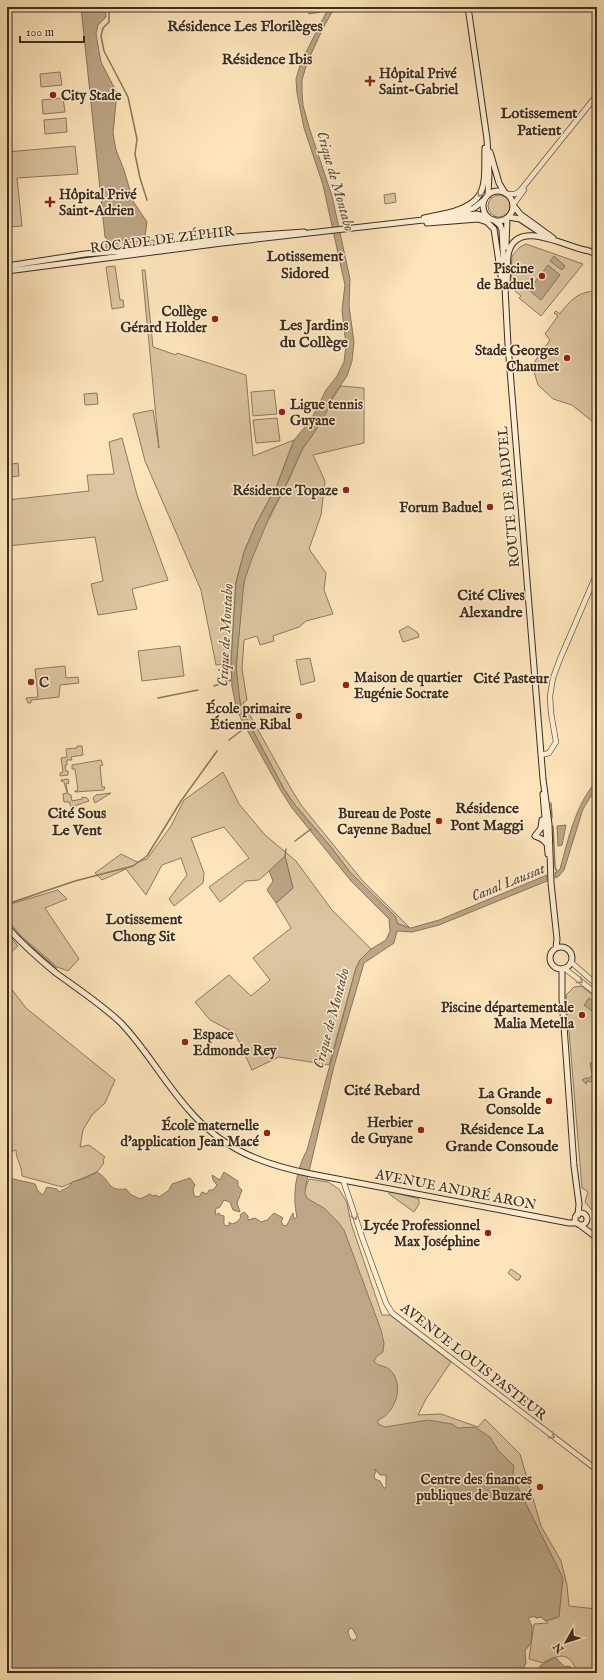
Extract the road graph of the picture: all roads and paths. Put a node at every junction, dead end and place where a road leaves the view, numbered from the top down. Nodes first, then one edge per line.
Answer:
1 (468, 7) edge
2 (597, 95) edge
3 (486, 128) junction
4 (487, 139) junction
5 (536, 171) junction
6 (506, 193) junction
7 (488, 195) junction
8 (484, 200) junction
9 (513, 205) junction
10 (488, 217) junction
11 (508, 218) junction
12 (444, 219) junction
13 (494, 220) junction
14 (414, 222) junction
15 (321, 232) junction
16 (554, 238) junction
17 (588, 251) junction
18 (597, 254) edge
19 (7, 266) edge
20 (7, 271) edge
21 (506, 308) junction
22 (597, 573) edge
23 (541, 755) junction
24 (543, 779) junction
25 (542, 790) junction
26 (547, 844) junction
27 (551, 873) junction
28 (7, 928) edge
29 (557, 939) junction
30 (556, 948) junction
31 (563, 948) junction
32 (570, 962) junction
33 (561, 968) junction
34 (597, 985) edge
35 (597, 994) edge
36 (343, 1180) junction
37 (579, 1204) junction
38 (584, 1214) junction
39 (578, 1220) junction
40 (586, 1223) junction
41 (591, 1233) junction
42 (597, 1238) edge
43 (597, 1470) edge

1 - 3 main road
2 - 5 street
3 - 4 main road
3 -> 14 main road
4 - 6 main road
4 - 7 main road
5 - 6 street
5 - 9 street
6 - 7 main road
6 - 9 main road
7 - 8 main road
8 - 10 main road
8 - 12 main road, ROCADE DE ZÉPHIR
9 - 11 main road
9 - 16 main road
10 - 12 main road, ROCADE DE ZÉPHIR
10 - 13 main road
11 - 13 main road
11 - 16 main road
11 - 21 main road, ROUTE DE BADUEL
12 - 14 main road, ROCADE DE ZÉPHIR
13 - 21 main road, ROUTE DE BADUEL
14 - 15 main road, ROCADE DE ZÉPHIR
14 - 21 main road
15 - 19 main road, ROCADE DE ZÉPHIR
15 - 20 main road, ROCADE DE ZÉPHIR
16 - 17 main road
17 - 18 main road
17 - 21 main road
21 - 23 main road, ROUTE DE BADUEL
22 - 23 street
23 - 24 main road, ROUTE DE BADUEL
24 - 25 main road, ROUTE DE BADUEL
24 - 27 main road, ROUTE DE BADUEL
25 - 26 main road, ROUTE DE BADUEL
25 - 26 main road
26 - 27 main road, ROUTE DE BADUEL
27 - 29 main road, ROUTE DE BADUEL
28 - 36 main road, AVENUE ANDRÉ ARON
29 - 30 main road, ROUTE DE BADUEL
29 - 31 main road, ROUTE DE BADUEL
30 - 31 main road
30 - 33 main road
31 - 32 main road
32 - 33 main road
32 - 34 street
33 -> 35 street
33 - 37 main road
36 - 39 main road, AVENUE ANDRÉ ARON
36 -> 43 street, AVENUE LOUIS PASTEUR
37 - 38 main road
37 - 39 main road
38 - 39 main road
38 - 40 main road
39 - 40 main road
39 - 41 main road
40 - 41 main road
41 - 42 main road

